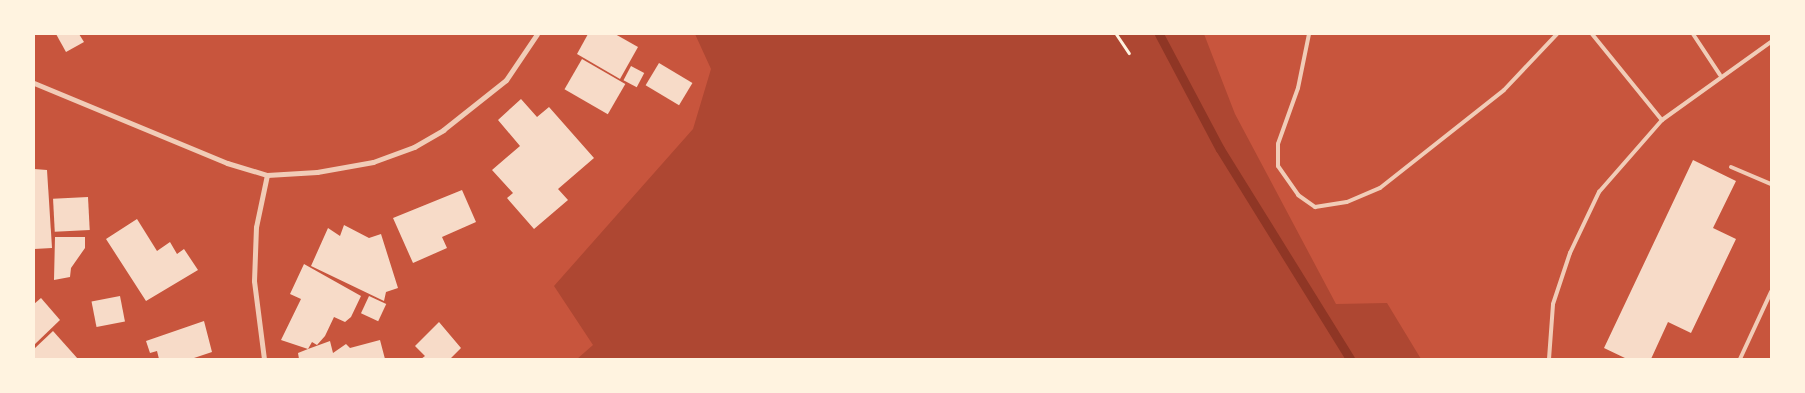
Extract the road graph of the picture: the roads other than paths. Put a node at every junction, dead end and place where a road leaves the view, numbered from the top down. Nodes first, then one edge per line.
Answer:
1 (537, 34) edge
2 (1309, 34) edge
3 (1556, 34) edge
4 (1592, 34) edge
5 (1693, 34) edge
6 (1771, 42) edge
7 (1720, 75) junction
8 (34, 82) edge
9 (1662, 120) junction
10 (1731, 167) dead end
11 (267, 175) junction
12 (1771, 184) edge
13 (1771, 292) edge
14 (264, 359) edge
15 (1549, 359) edge
16 (1740, 359) edge

1 - 11 street
2 - 3 lane
4 - 9 lane
5 - 7 lane
6 - 7 lane
7 - 9 lane
8 - 11 street
9 - 15 lane
10 - 12 lane
11 - 14 street
13 - 16 lane

